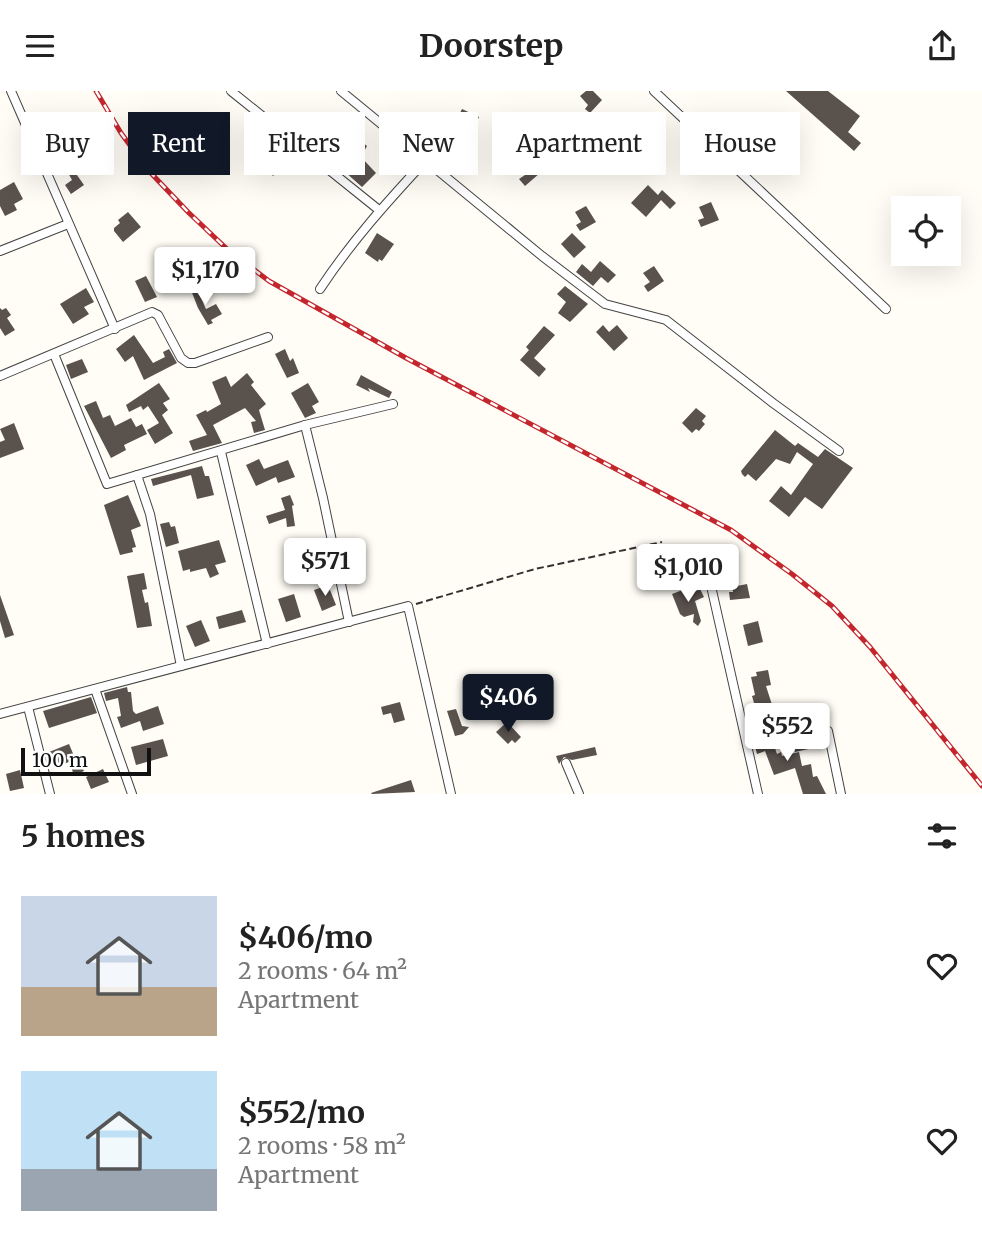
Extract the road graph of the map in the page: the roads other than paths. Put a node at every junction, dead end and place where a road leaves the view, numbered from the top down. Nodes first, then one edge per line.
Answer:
1 (11, 91) edge
2 (231, 91) edge
3 (343, 91) edge
4 (654, 91) edge
5 (379, 122) edge
6 (412, 175) edge
7 (443, 175) edge
8 (379, 210) junction
9 (68, 224) junction
10 (0, 251) edge
11 (320, 289) dead end
12 (886, 309) dead end
13 (115, 329) junction
14 (268, 337) dead end
15 (54, 354) junction
16 (0, 376) edge
17 (393, 404) dead end
18 (305, 425) junction
19 (839, 451) dead end
20 (221, 452) junction
21 (137, 475) junction
22 (704, 555) dead end
23 (349, 622) junction
24 (267, 645) junction
25 (181, 666) junction
26 (95, 688) junction
27 (28, 707) junction
28 (0, 714) edge
29 (828, 731) dead end
30 (566, 764) dead end
31 (50, 794) edge
32 (132, 794) edge
33 (451, 794) edge
34 (579, 794) edge
35 (758, 794) edge
36 (841, 794) edge

1 - 9 street
2 - 8 street
3 - 5 street
4 - 12 street
6 - 8 street
7 - 19 street
8 - 11 street
9 - 10 street
9 - 13 street
13 - 14 street
13 - 15 street
15 - 16 street
15 - 21 street
17 - 18 street
18 - 20 street
18 - 23 street
20 - 21 street
20 - 24 street
21 - 25 street
22 - 35 street
23 - 24 street
23 - 33 street
24 - 25 street
25 - 26 street
26 - 27 street
26 - 32 street
27 - 28 street
27 - 31 street
29 - 36 street
30 - 34 street

